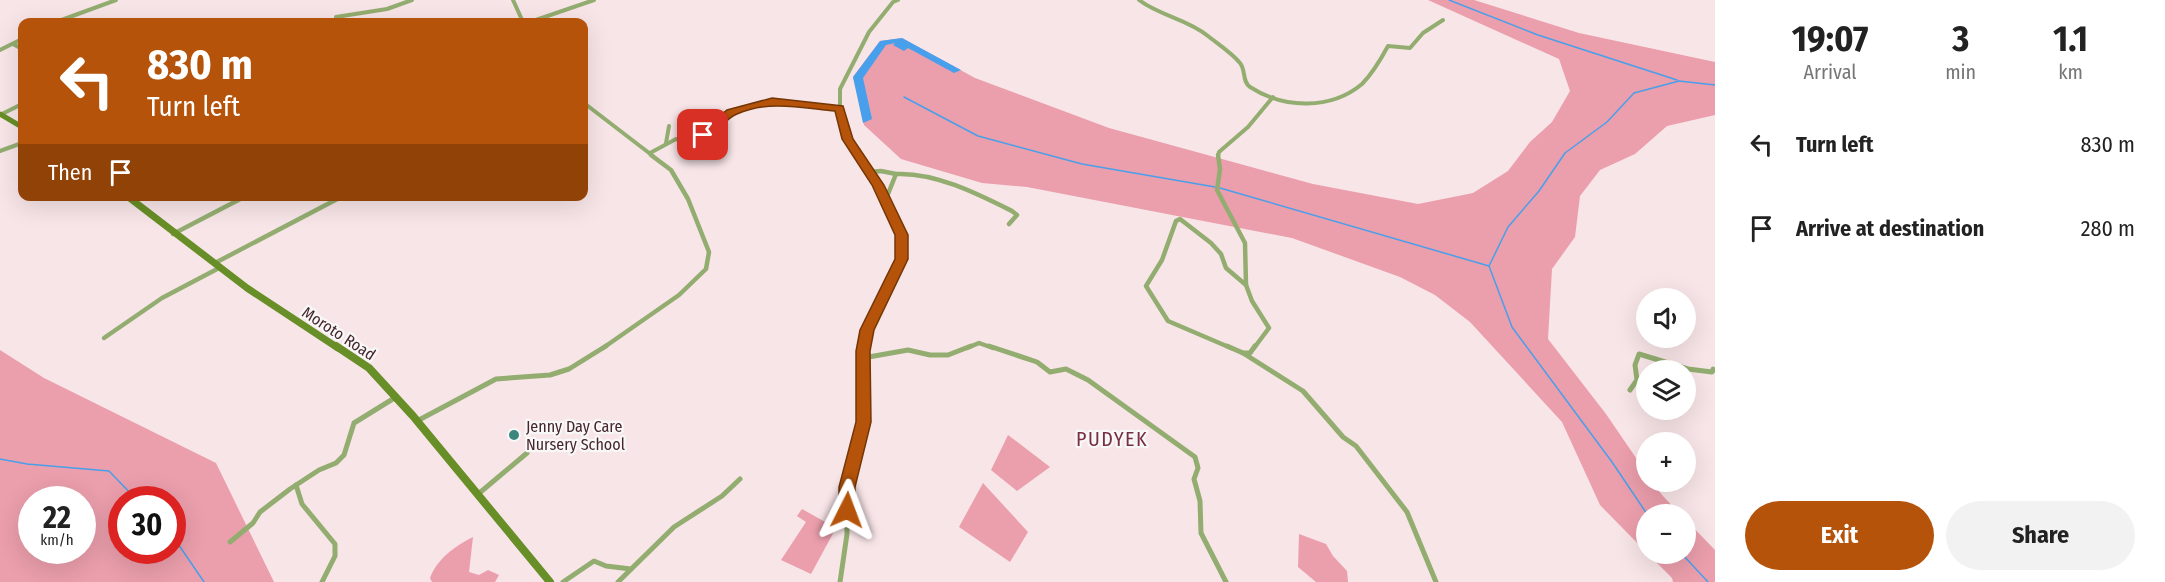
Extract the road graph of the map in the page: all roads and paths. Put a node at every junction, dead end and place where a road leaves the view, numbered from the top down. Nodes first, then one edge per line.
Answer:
1 (116, 0) edge
2 (412, 0) edge
3 (513, 0) edge
4 (594, 0) edge
5 (1139, 0) edge
6 (894, 1) edge
7 (582, 2) edge
8 (336, 17) dead end
9 (64, 18) edge
10 (521, 18) edge
11 (540, 18) edge
12 (1443, 20) dead end
13 (18, 41) edge
14 (13, 44) junction
15 (18, 47) edge
16 (0, 50) edge
17 (1273, 97) junction
18 (18, 106) edge
19 (588, 106) edge
20 (840, 108) junction
21 (0, 115) edge
22 (18, 125) edge
23 (669, 126) dead end
24 (666, 143) junction
25 (18, 144) edge
26 (0, 151) edge
27 (650, 153) junction
28 (868, 172) junction
29 (896, 174) junction
30 (886, 198) junction
31 (133, 201) edge
32 (236, 201) edge
33 (334, 201) edge
34 (1009, 224) dead end
35 (173, 234) junction
36 (217, 266) junction
37 (1246, 285) junction
38 (104, 338) dead end
39 (1243, 353) junction
40 (1250, 353) junction
41 (863, 358) junction
42 (1252, 360) junction
43 (1715, 370) edge
44 (1630, 390) dead end
45 (396, 397) junction
46 (417, 421) junction
47 (527, 453) dead end
48 (740, 479) dead end
49 (296, 485) junction
50 (477, 495) junction
51 (230, 543) dead end
52 (632, 569) junction
53 (322, 582) edge
54 (550, 582) edge
55 (562, 582) edge
56 (618, 582) edge
57 (840, 582) edge
58 (1226, 582) edge
59 (1436, 582) edge

1 - 9 street
2 - 8 street
3 - 10 street
4 - 7 street
5 - 17 street
6 - 20 street
7 - 11 street
12 - 17 street
13 - 14 street
14 - 15 street
14 - 16 street
17 - 37 street
18 - 21 street
19 - 27 street
20 - 24 street
20 - 28 street
21 - 22 main road
23 - 24 street
24 - 27 street
25 - 26 street
27 - 46 street
28 - 29 street
28 - 30 street
29 - 30 street
29 - 34 street
30 - 41 street
31 - 35 main road, Moroto Road
32 - 35 street
33 - 36 street
35 - 36 main road, Moroto Road
36 - 38 street
36 - 45 main road, Moroto Road
37 - 39 street
37 - 40 street
39 - 40 street
39 - 42 street
40 - 42 street
41 - 57 street
41 - 58 street
42 - 59 street
43 - 44 street
45 - 46 main road, Moroto Road
45 - 49 street
46 - 50 main road, Moroto Road
47 - 50 street
48 - 52 street
49 - 51 street
49 - 53 street
50 - 54 main road, Moroto Road
52 - 55 street
52 - 56 street

